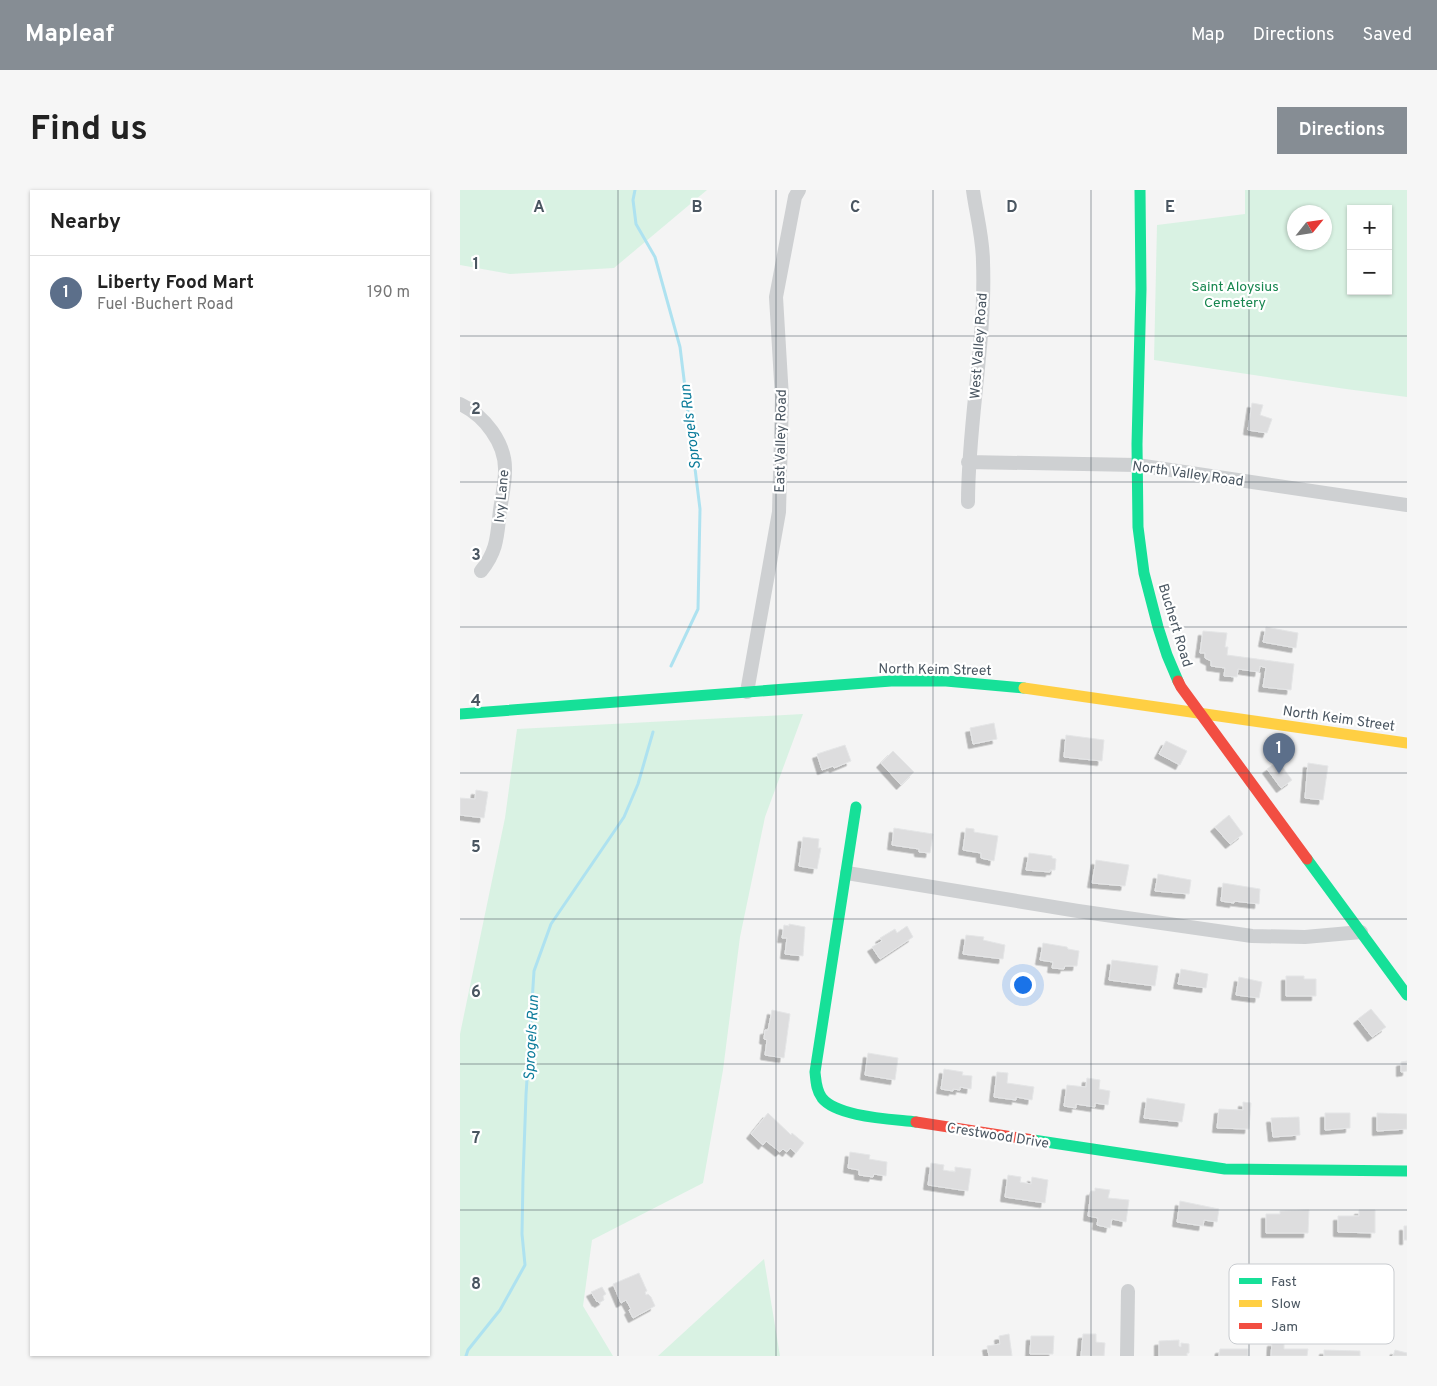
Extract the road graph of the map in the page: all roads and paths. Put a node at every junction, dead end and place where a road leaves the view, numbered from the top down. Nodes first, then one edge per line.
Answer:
1 (799, 190) edge
2 (973, 190) edge
3 (1140, 190) edge
4 (460, 404) edge
5 (968, 462) junction
6 (1137, 465) junction
7 (968, 502) dead end
8 (1407, 505) edge
9 (481, 571) dead end
10 (747, 692) junction
11 (1200, 713) junction
12 (460, 714) edge
13 (1407, 743) edge
14 (856, 806) dead end
15 (847, 873) junction
16 (1361, 932) junction
17 (1407, 995) edge
18 (1407, 1171) edge
19 (1128, 1291) dead end
20 (1127, 1356) edge

1 - 10 street, East Valley Road
2 - 5 street, West Valley Road
3 - 6 street, Buchert Road
4 - 9 street, Ivy Lane
5 - 6 street, North Valley Road
5 - 7 street, West Valley Road
6 - 8 street, North Valley Road
6 - 11 street, Buchert Road
10 - 11 street, North Keim Street
10 - 12 street, North Keim Street
11 - 13 street, North Keim Street
11 - 16 street, Buchert Road
14 - 15 street, Crestwood Drive
15 - 16 street
15 - 18 street, Crestwood Drive
16 - 17 street, Buchert Road
19 - 20 street

